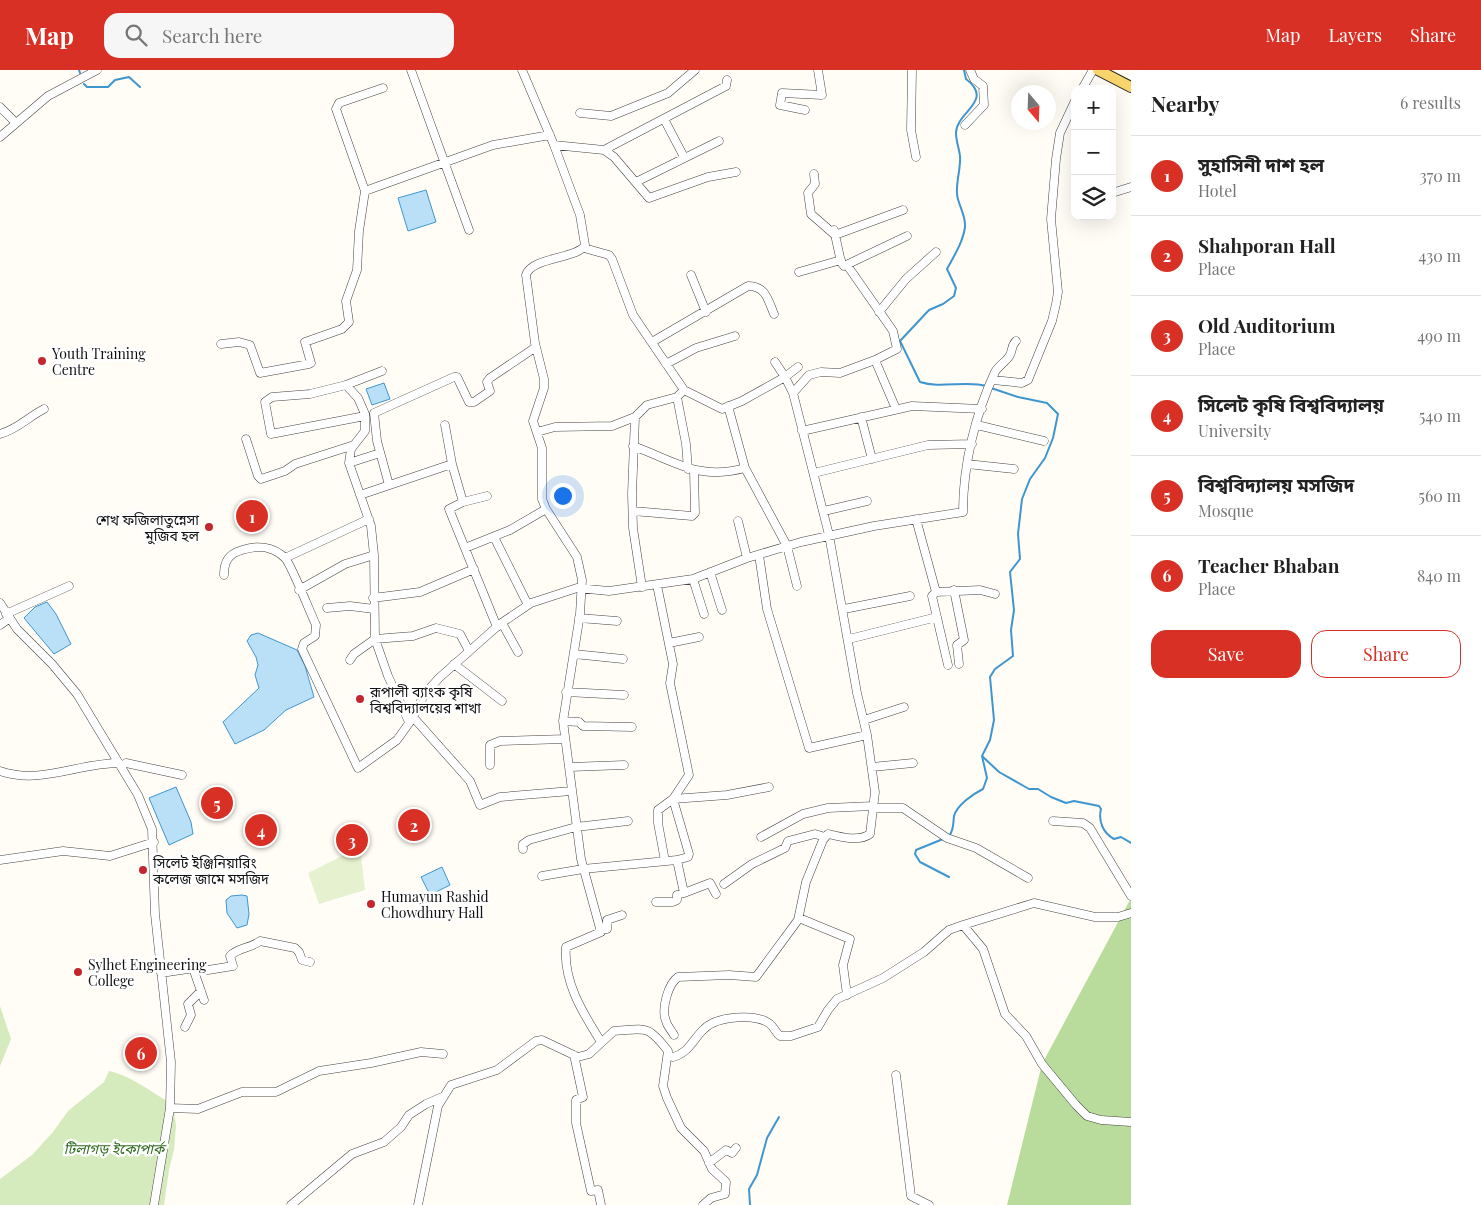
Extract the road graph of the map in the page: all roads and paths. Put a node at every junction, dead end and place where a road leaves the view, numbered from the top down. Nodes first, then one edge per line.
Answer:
1 (98, 70) edge
2 (411, 70) edge
3 (522, 70) edge
4 (696, 70) edge
5 (818, 70) edge
6 (912, 70) edge
7 (970, 70) edge
8 (1093, 70) edge
9 (1098, 70) edge
10 (727, 80) dead end
11 (1084, 85) edge
12 (1131, 87) edge
13 (383, 88) dead end
14 (0, 107) edge
15 (1071, 109) edge
16 (805, 110) dead end
17 (580, 113) dead end
18 (664, 119) junction
19 (16, 123) junction
20 (966, 125) dead end
21 (550, 135) junction
22 (0, 137) edge
23 (719, 141) dead end
24 (554, 145) junction
25 (604, 150) junction
26 (684, 157) junction
27 (916, 157) dead end
28 (444, 162) junction
29 (736, 172) dead end
30 (814, 174) dead end
31 (636, 182) junction
32 (1131, 187) edge
33 (365, 191) junction
34 (1116, 191) edge
35 (903, 210) dead end
36 (469, 230) dead end
37 (834, 232) junction
38 (907, 236) dead end
39 (584, 248) junction
40 (936, 252) dead end
41 (844, 263) junction
42 (799, 272) dead end
43 (690, 275) dead end
44 (706, 312) junction
45 (879, 312) junction
46 (774, 314) dead end
47 (734, 336) dead end
48 (1016, 341) dead end
49 (652, 342) junction
50 (221, 344) dead end
51 (536, 348) junction
52 (875, 360) junction
53 (775, 362) dead end
54 (666, 364) junction
55 (798, 367) dead end
56 (382, 371) dead end
57 (785, 377) junction
58 (992, 380) junction
59 (346, 385) junction
60 (684, 390) junction
61 (793, 393) junction
62 (677, 397) junction
63 (728, 406) junction
64 (44, 409) dead end
65 (896, 409) junction
66 (982, 409) junction
67 (365, 416) junction
68 (635, 417) junction
69 (861, 417) junction
70 (445, 425) dead end
71 (977, 425) junction
72 (802, 431) junction
73 (537, 432) junction
74 (0, 434) edge
75 (246, 439) dead end
76 (1044, 441) dead end
77 (972, 444) junction
78 (354, 445) junction
79 (633, 446) junction
80 (380, 453) junction
81 (872, 459) junction
82 (349, 462) junction
83 (452, 464) junction
84 (967, 464) junction
85 (745, 468) junction
86 (1014, 468) dead end
87 (691, 470) junction
88 (814, 473) junction
89 (389, 485) junction
90 (360, 495) junction
91 (487, 496) dead end
92 (867, 501) dead end
93 (463, 502) junction
94 (546, 509) junction
95 (824, 510) junction
96 (633, 511) junction
97 (369, 519) junction
98 (916, 519) junction
99 (738, 521) dead end
100 (830, 535) junction
101 (494, 537) junction
102 (787, 546) junction
103 (465, 548) junction
104 (374, 554) junction
105 (759, 555) junction
106 (285, 558) junction
107 (748, 558) junction
108 (474, 569) junction
109 (710, 572) junction
110 (224, 575) dead end
111 (694, 579) junction
112 (657, 585) junction
113 (69, 586) dead end
114 (797, 586) dead end
115 (642, 587) junction
116 (583, 588) junction
117 (299, 590) junction
118 (954, 590) junction
119 (936, 592) junction
120 (995, 594) dead end
121 (910, 596) dead end
122 (373, 598) junction
123 (0, 603) edge
124 (528, 605) junction
125 (327, 608) dead end
126 (374, 609) junction
127 (844, 609) junction
128 (722, 610) dead end
129 (704, 614) dead end
130 (8, 616) junction
131 (938, 617) junction
132 (579, 618) junction
133 (616, 621) dead end
134 (0, 625) edge
135 (499, 625) junction
136 (699, 638) dead end
137 (375, 639) junction
138 (849, 640) junction
139 (670, 643) junction
140 (469, 651) junction
141 (518, 652) dead end
142 (574, 654) junction
143 (622, 659) dead end
144 (350, 660) dead end
145 (454, 664) junction
146 (959, 664) dead end
147 (948, 665) dead end
148 (566, 692) junction
149 (624, 695) dead end
150 (502, 701) dead end
151 (904, 707) dead end
152 (411, 720) junction
153 (864, 720) junction
154 (563, 722) junction
155 (632, 727) dead end
156 (867, 735) junction
157 (565, 739) junction
158 (122, 763) junction
159 (914, 763) dead end
160 (490, 765) dead end
161 (624, 765) dead end
162 (570, 767) junction
163 (872, 767) junction
164 (0, 771) edge
165 (182, 775) dead end
166 (768, 787) dead end
167 (571, 791) junction
168 (673, 799) junction
169 (873, 807) junction
170 (1053, 820) dead end
171 (628, 821) dead end
172 (576, 827) junction
173 (761, 837) dead end
174 (826, 837) junction
175 (154, 842) junction
176 (523, 849) dead end
177 (0, 860) edge
178 (677, 860) junction
179 (666, 861) junction
180 (583, 869) junction
181 (542, 876) dead end
182 (1028, 878) dead end
183 (724, 884) dead end
184 (684, 893) junction
185 (716, 894) dead end
186 (1131, 896) edge
187 (656, 902) dead end
188 (1131, 913) edge
189 (622, 915) dead end
190 (799, 918) junction
191 (963, 925) junction
192 (600, 930) junction
193 (310, 962) dead end
194 (193, 968) junction
195 (161, 973) junction
196 (201, 991) junction
197 (847, 995) junction
198 (204, 1000) dead end
199 (184, 1027) dead end
200 (674, 1035) dead end
201 (601, 1042) junction
202 (443, 1054) dead end
203 (574, 1055) junction
204 (668, 1055) junction
205 (896, 1075) dead end
206 (442, 1097) junction
207 (170, 1108) junction
208 (1131, 1122) edge
209 (736, 1148) dead end
210 (710, 1162) junction
211 (154, 1205) edge
212 (291, 1205) edge
213 (418, 1205) edge
214 (600, 1205) edge
215 (703, 1205) edge
216 (929, 1205) edge

1 - 19 street
2 - 28 street
3 - 21 street
4 - 17 street
5 - 16 street
6 - 27 street
7 - 20 street
8 - 11 street
9 - 12 main road
10 - 18 street
13 - 33 street
14 - 19 street
15 - 58 street
18 - 25 street
18 - 26 street
19 - 22 street
21 - 24 street
21 - 28 street
23 - 26 street
24 - 25 street
24 - 39 street
25 - 31 street
26 - 31 street
28 - 33 street
28 - 36 street
29 - 31 street
30 - 37 street
32 - 34 street
33 - 50 street
35 - 37 street
37 - 41 street
38 - 41 street
39 - 49 street
39 - 51 street
40 - 45 street
41 - 42 street
41 - 45 street
43 - 44 street
44 - 46 street
44 - 49 street
45 - 52 street
47 - 54 street
48 - 58 street
49 - 54 street
51 - 73 street
51 - 80 street
52 - 61 street
52 - 65 street
53 - 57 street
54 - 60 street
55 - 57 street
56 - 59 street
57 - 61 street
57 - 63 street
58 - 66 street
59 - 67 street
59 - 67 street
60 - 62 street
60 - 63 street
61 - 72 street
62 - 68 street
62 - 87 street
63 - 85 street
64 - 74 street
65 - 66 street
65 - 69 street
66 - 71 street
67 - 78 street
68 - 73 street
68 - 79 street
69 - 72 street
69 - 81 street
70 - 83 street
71 - 76 street
71 - 77 street
72 - 88 street
73 - 94 street
75 - 78 street
77 - 81 street
77 - 84 street
78 - 82 street
79 - 87 street
79 - 96 street
80 - 82 street
80 - 89 street
81 - 88 street
82 - 90 street
83 - 89 street
83 - 93 street
84 - 86 street
84 - 98 street
85 - 87 street
85 - 102 street
87 - 96 street
88 - 95 street
89 - 90 street
90 - 97 street
91 - 93 street
92 - 95 street
93 - 103 street
94 - 101 street
94 - 116 street
95 - 100 street
96 - 115 street
97 - 104 street
97 - 106 street
98 - 100 street
98 - 119 street
99 - 107 street
100 - 102 street
100 - 127 street
101 - 103 street
101 - 124 street
102 - 105 street
102 - 114 street
103 - 108 street
104 - 117 street
104 - 122 street
105 - 107 street
105 - 156 street
106 - 110 street
106 - 117 street
107 - 109 street
108 - 122 street
108 - 135 street
109 - 111 street
109 - 128 street
111 - 112 street
111 - 129 street
112 - 115 street
112 - 139 street
113 - 130 street
115 - 116 street
116 - 124 street
116 - 132 street
117 - 152 street
118 - 119 street
118 - 120 street
118 - 146 street
119 - 131 street
121 - 127 street
122 - 126 street
123 - 130 street
124 - 135 street
125 - 126 street
126 - 137 street
127 - 138 street
130 - 134 street
130 - 158 street
131 - 138 street
131 - 147 street
132 - 133 street
132 - 142 street
135 - 140 street
135 - 141 street
136 - 139 street
137 - 140 street
137 - 144 street
137 - 152 street
138 - 153 street
139 - 168 street
140 - 145 street
142 - 143 street
142 - 148 street
145 - 150 street
145 - 152 street
148 - 149 street
148 - 154 street
151 - 153 street
152 - 167 street
153 - 156 street
154 - 155 street
154 - 157 street
156 - 163 street
157 - 160 street
157 - 162 street
158 - 164 street
158 - 165 street
158 - 175 street
159 - 163 street
161 - 162 street
162 - 167 street
163 - 169 street
166 - 168 street
167 - 172 street
168 - 178 street
168 - 179 street
169 - 173 street
169 - 174 street
169 - 182 street
170 - 186 street
171 - 172 street
172 - 176 street
172 - 180 street
174 - 183 street
174 - 190 street
175 - 177 street
175 - 195 street
178 - 179 street
178 - 184 street
179 - 180 street
180 - 181 street
180 - 192 street
184 - 185 street
184 - 187 street
188 - 191 street
189 - 192 street
190 - 197 street
190 - 200 street
191 - 197 street
191 - 208 street
192 - 201 street
193 - 194 street
194 - 195 street
194 - 196 street
195 - 207 street
196 - 198 street
196 - 199 street
197 - 204 street
201 - 203 street
201 - 204 street
202 - 207 street
203 - 206 street
203 - 214 street
204 - 210 street
205 - 216 street
206 - 212 street
206 - 213 street
207 - 211 street
209 - 210 street
210 - 215 street

